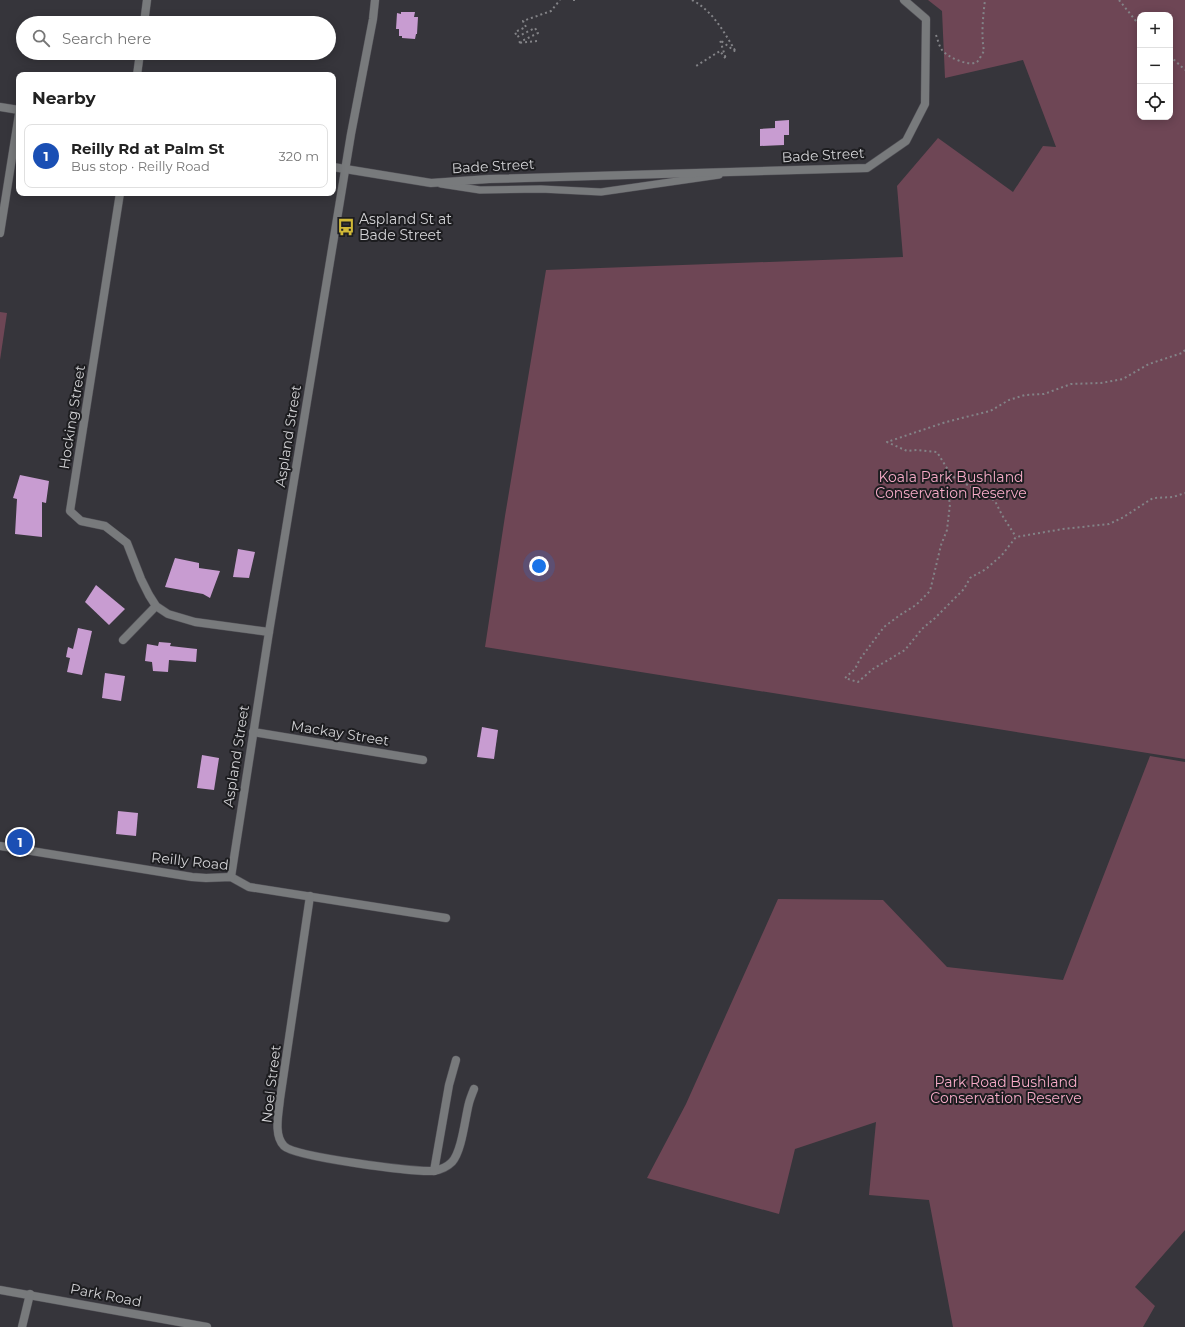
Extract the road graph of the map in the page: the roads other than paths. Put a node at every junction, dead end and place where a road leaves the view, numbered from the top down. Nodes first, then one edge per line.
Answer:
1 (147, 0) edge
2 (375, 0) edge
3 (904, 0) edge
4 (145, 16) edge
5 (139, 60) edge
6 (137, 72) edge
7 (0, 107) edge
8 (16, 110) edge
9 (16, 133) edge
10 (336, 168) edge
11 (345, 170) junction
12 (747, 171) junction
13 (431, 183) junction
14 (120, 196) edge
15 (0, 233) edge
16 (156, 606) junction
17 (268, 632) junction
18 (123, 640) dead end
19 (253, 732) junction
20 (422, 760) dead end
21 (0, 846) edge
22 (231, 877) junction
23 (310, 896) junction
24 (446, 918) dead end
25 (456, 1060) dead end
26 (474, 1089) dead end
27 (434, 1171) junction
28 (0, 1290) edge
29 (30, 1294) junction
30 (22, 1327) edge
31 (207, 1327) edge

1 - 4 street
2 - 11 street, Aspland Street
3 - 12 street, Bade Street
5 - 6 street
7 - 8 street
9 - 15 street
10 - 11 street, Bade Street
11 - 13 street, Bade Street
11 - 17 street, Aspland Street
12 - 13 street, Bade Street
12 - 13 lane, Bade Street
14 - 16 street, Hocking Street
16 - 17 street
16 - 18 street
17 - 19 street, Aspland Street
19 - 20 street, Mackay Street
19 - 22 street, Aspland Street
21 - 22 street, Reilly Road
22 - 23 street, Reilly Road
23 - 24 street, Reilly Road
23 - 27 street, Noel Street
25 - 27 street
26 - 27 street, Noel Street
28 - 29 street, Park Road
29 - 30 street
29 - 31 street, Park Road

